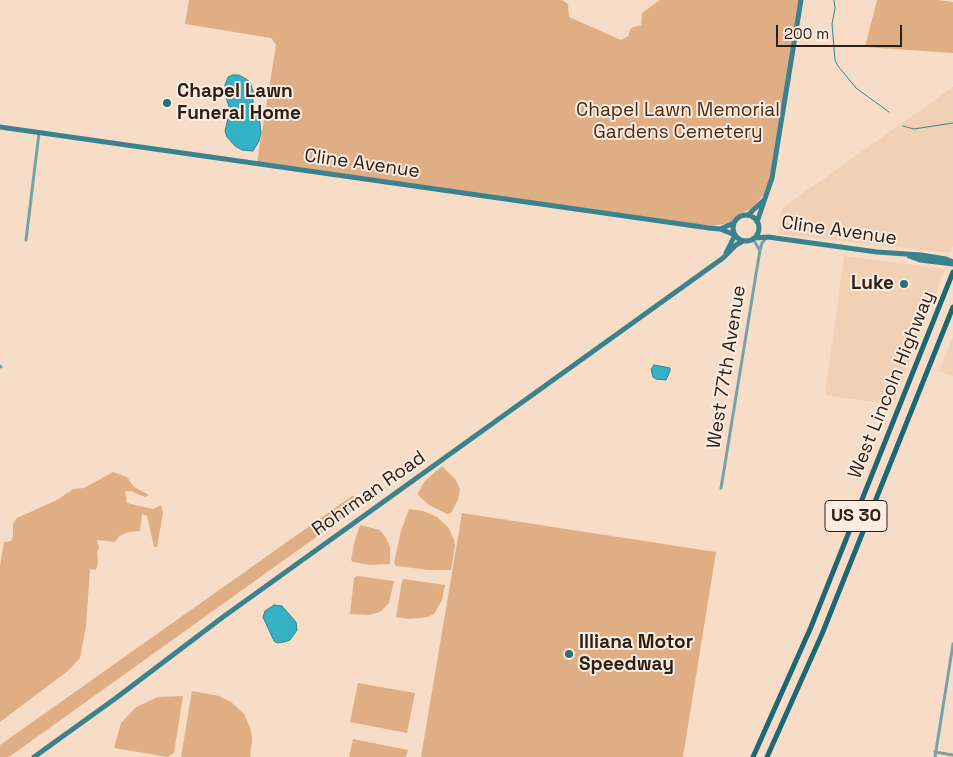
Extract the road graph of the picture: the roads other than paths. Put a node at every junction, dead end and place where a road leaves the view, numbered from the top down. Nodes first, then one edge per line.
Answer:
1 (801, 0) edge
2 (0, 127) edge
3 (39, 133) junction
4 (764, 200) junction
5 (748, 215) junction
6 (734, 223) junction
7 (758, 223) junction
8 (720, 228) junction
9 (735, 235) junction
10 (768, 237) junction
11 (753, 239) junction
12 (26, 240) dead end
13 (743, 241) junction
14 (760, 250) junction
15 (723, 258) junction
16 (953, 263) edge
17 (953, 272) edge
18 (953, 307) edge
19 (721, 488) dead end
20 (953, 644) edge
21 (935, 752) junction
22 (953, 755) edge
23 (34, 757) edge
24 (753, 757) edge
25 (767, 757) edge
26 (935, 757) edge

1 - 4 street
2 - 3 street, Cline Avenue
3 - 8 street, Cline Avenue
3 - 12 street
4 - 5 street
4 - 7 street
5 - 6 street
5 - 7 street
6 - 8 street, Cline Avenue
6 - 9 street
7 - 10 street, Cline Avenue
7 - 11 street
8 - 9 street, Cline Avenue
9 - 13 street
9 - 15 street, Rohrman Road
10 - 11 street, Cline Avenue
10 - 14 street, West 77th Avenue
10 - 16 street, Cline Avenue
11 - 13 street
11 - 14 street
13 - 15 street, Rohrman Road
14 - 19 street, West 77th Avenue
15 - 23 street, Rohrman Road
17 - 24 main road, West Lincoln Highway / US 30
18 - 25 main road, West Lincoln Highway / US 30
20 - 21 street
21 - 22 street
21 - 26 street

